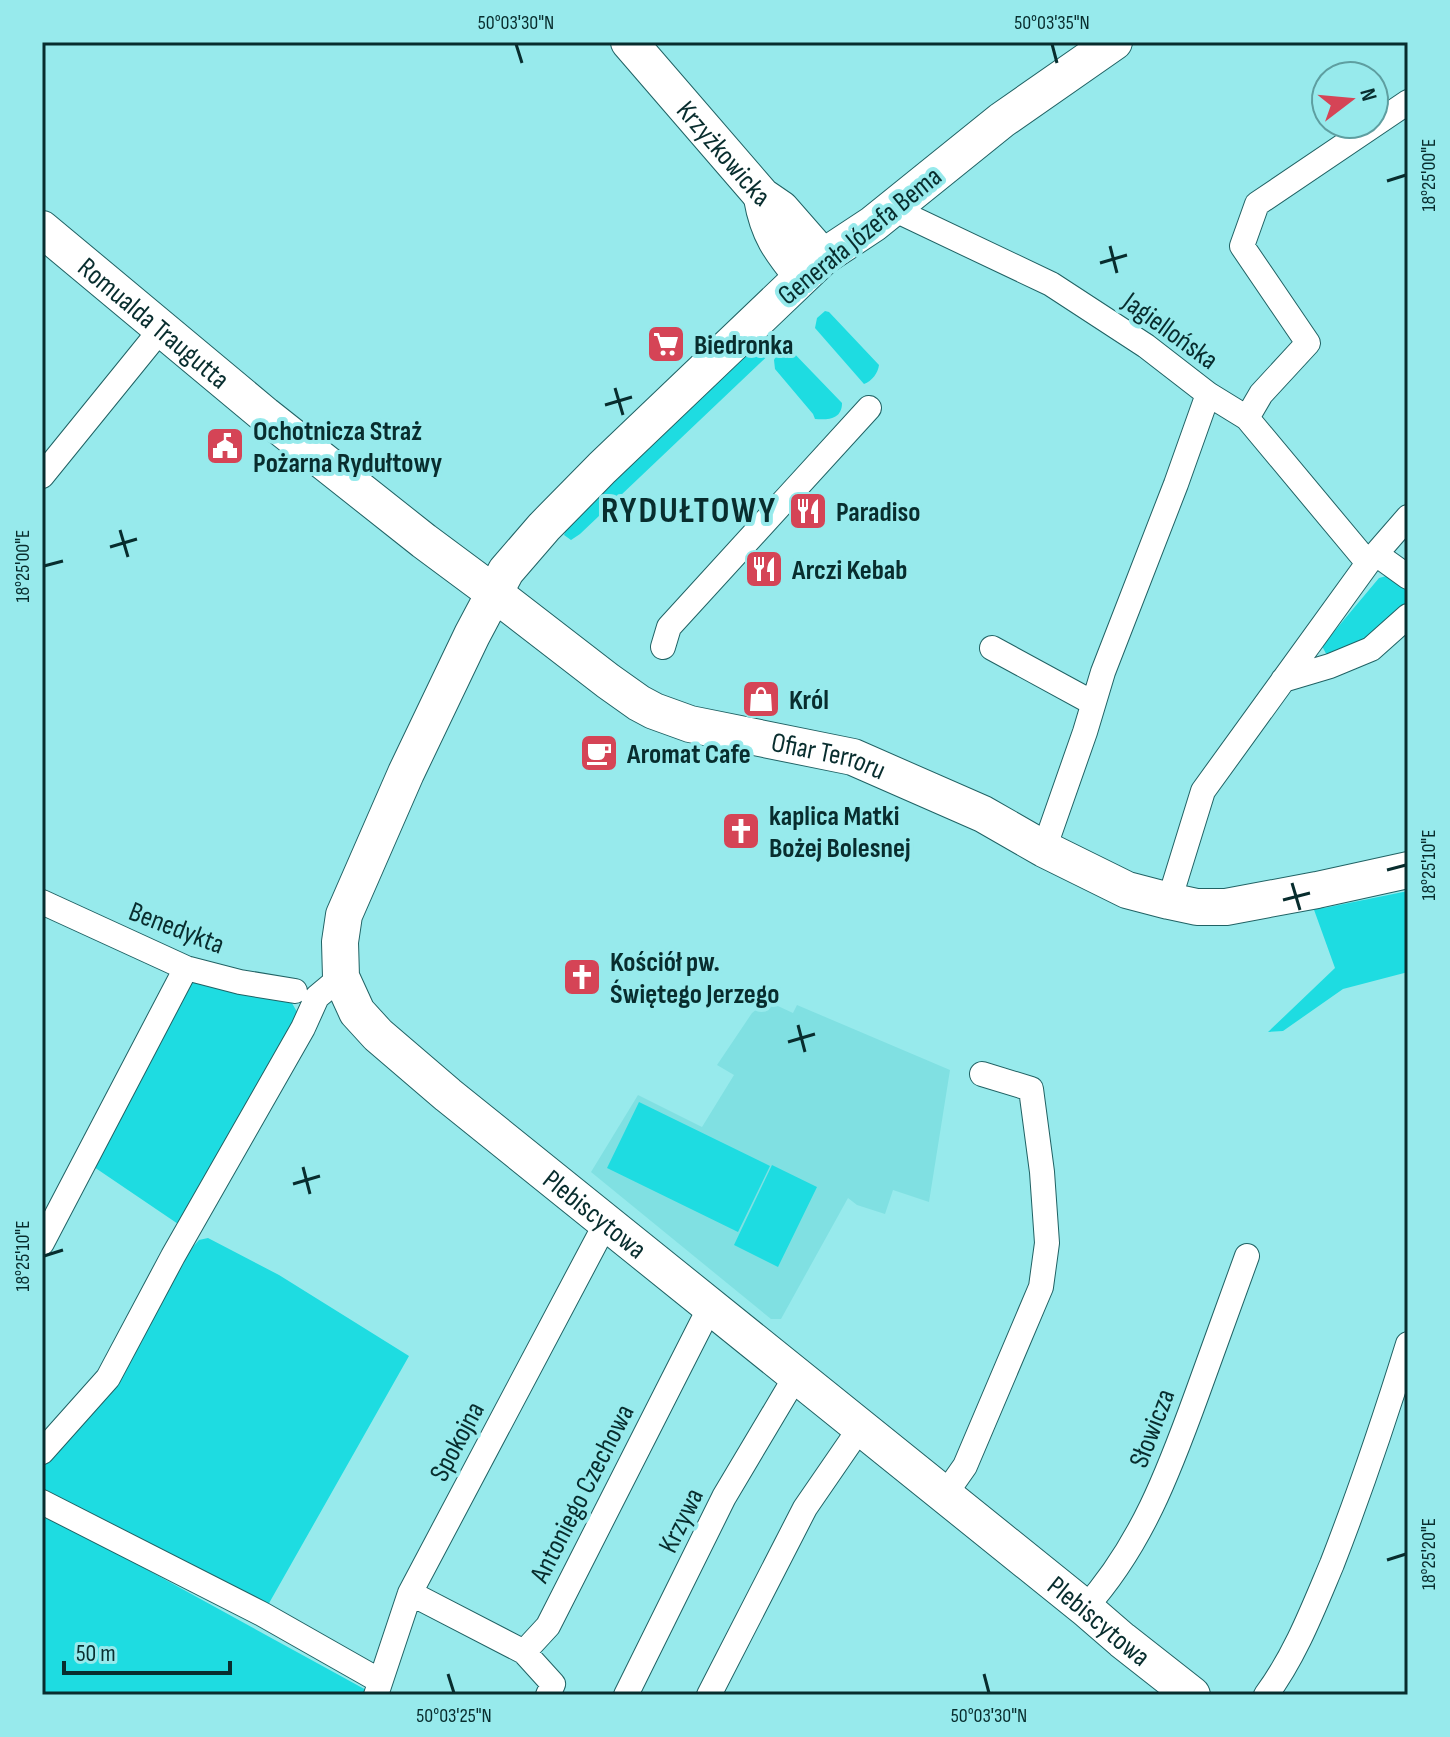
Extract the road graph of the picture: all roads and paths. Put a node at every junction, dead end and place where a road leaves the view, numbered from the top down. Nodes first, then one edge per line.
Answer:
1 (629, 42) edge
2 (1114, 42) edge
3 (1408, 102) edge
4 (891, 208) junction
5 (42, 229) edge
6 (813, 266) junction
7 (162, 328) junction
8 (1208, 394) junction
9 (869, 408) dead end
10 (1247, 418) junction
11 (42, 476) edge
12 (1408, 517) edge
13 (1372, 558) junction
14 (1408, 577) edge
15 (494, 593) junction
16 (1408, 616) edge
17 (663, 647) dead end
18 (992, 648) dead end
19 (1283, 680) junction
20 (1093, 703) junction
21 (1044, 849) junction
22 (1408, 870) edge
23 (1169, 901) junction
24 (42, 902) edge
25 (186, 968) junction
26 (341, 977) junction
27 (295, 991) dead end
28 (982, 1074) dead end
29 (606, 1223) junction
30 (42, 1243) edge
31 (1247, 1256) dead end
32 (710, 1307) junction
33 (1408, 1344) edge
34 (796, 1376) junction
35 (860, 1428) junction
36 (42, 1452) edge
37 (944, 1496) junction
38 (42, 1502) edge
39 (410, 1593) junction
40 (1085, 1608) junction
41 (524, 1652) junction
42 (378, 1688) edge
43 (557, 1691) edge
44 (626, 1695) edge
45 (709, 1695) edge
46 (1192, 1695) edge
47 (1266, 1695) edge

1 - 6 street, Krzyżkowicka
2 - 4 street, Generała Józefa Bema
3 - 10 street
4 - 6 street, Generała Józefa Bema
4 - 8 street, Jagiellońska
5 - 7 street, Romualda Traugutta
6 - 15 street, Generała Józefa Bema
7 - 11 street
7 - 15 street, Romualda Traugutta
8 - 10 street, Jagiellońska
8 - 20 street
9 - 17 street
10 - 13 street, Jagiellońska
12 - 13 street
13 - 14 street, Jagiellońska
13 - 19 street
15 - 21 street, Ofiar Terroru
15 - 26 street, Plebiscytowa
16 - 19 street
18 - 20 street
19 - 23 street
20 - 21 street
21 - 23 street, Ofiar Terroru
22 - 23 street, Ofiar Terroru
24 - 25 street, Benedykta
25 - 27 street, Benedykta
25 - 30 street
26 - 29 street, Plebiscytowa
26 - 36 street
28 - 37 street
29 - 32 street, Plebiscytowa
29 - 39 street, Spokojna
31 - 40 street, Słowicza
32 - 34 street, Plebiscytowa
32 - 41 street, Antoniego Czechowa
33 - 47 street
34 - 35 street, Plebiscytowa
34 - 44 street, Krzywa
35 - 37 street, Plebiscytowa
35 - 45 street
37 - 40 street, Plebiscytowa
38 - 42 street
39 - 41 street
39 - 42 street, Spokojna
40 - 46 street, Plebiscytowa
41 - 43 street

